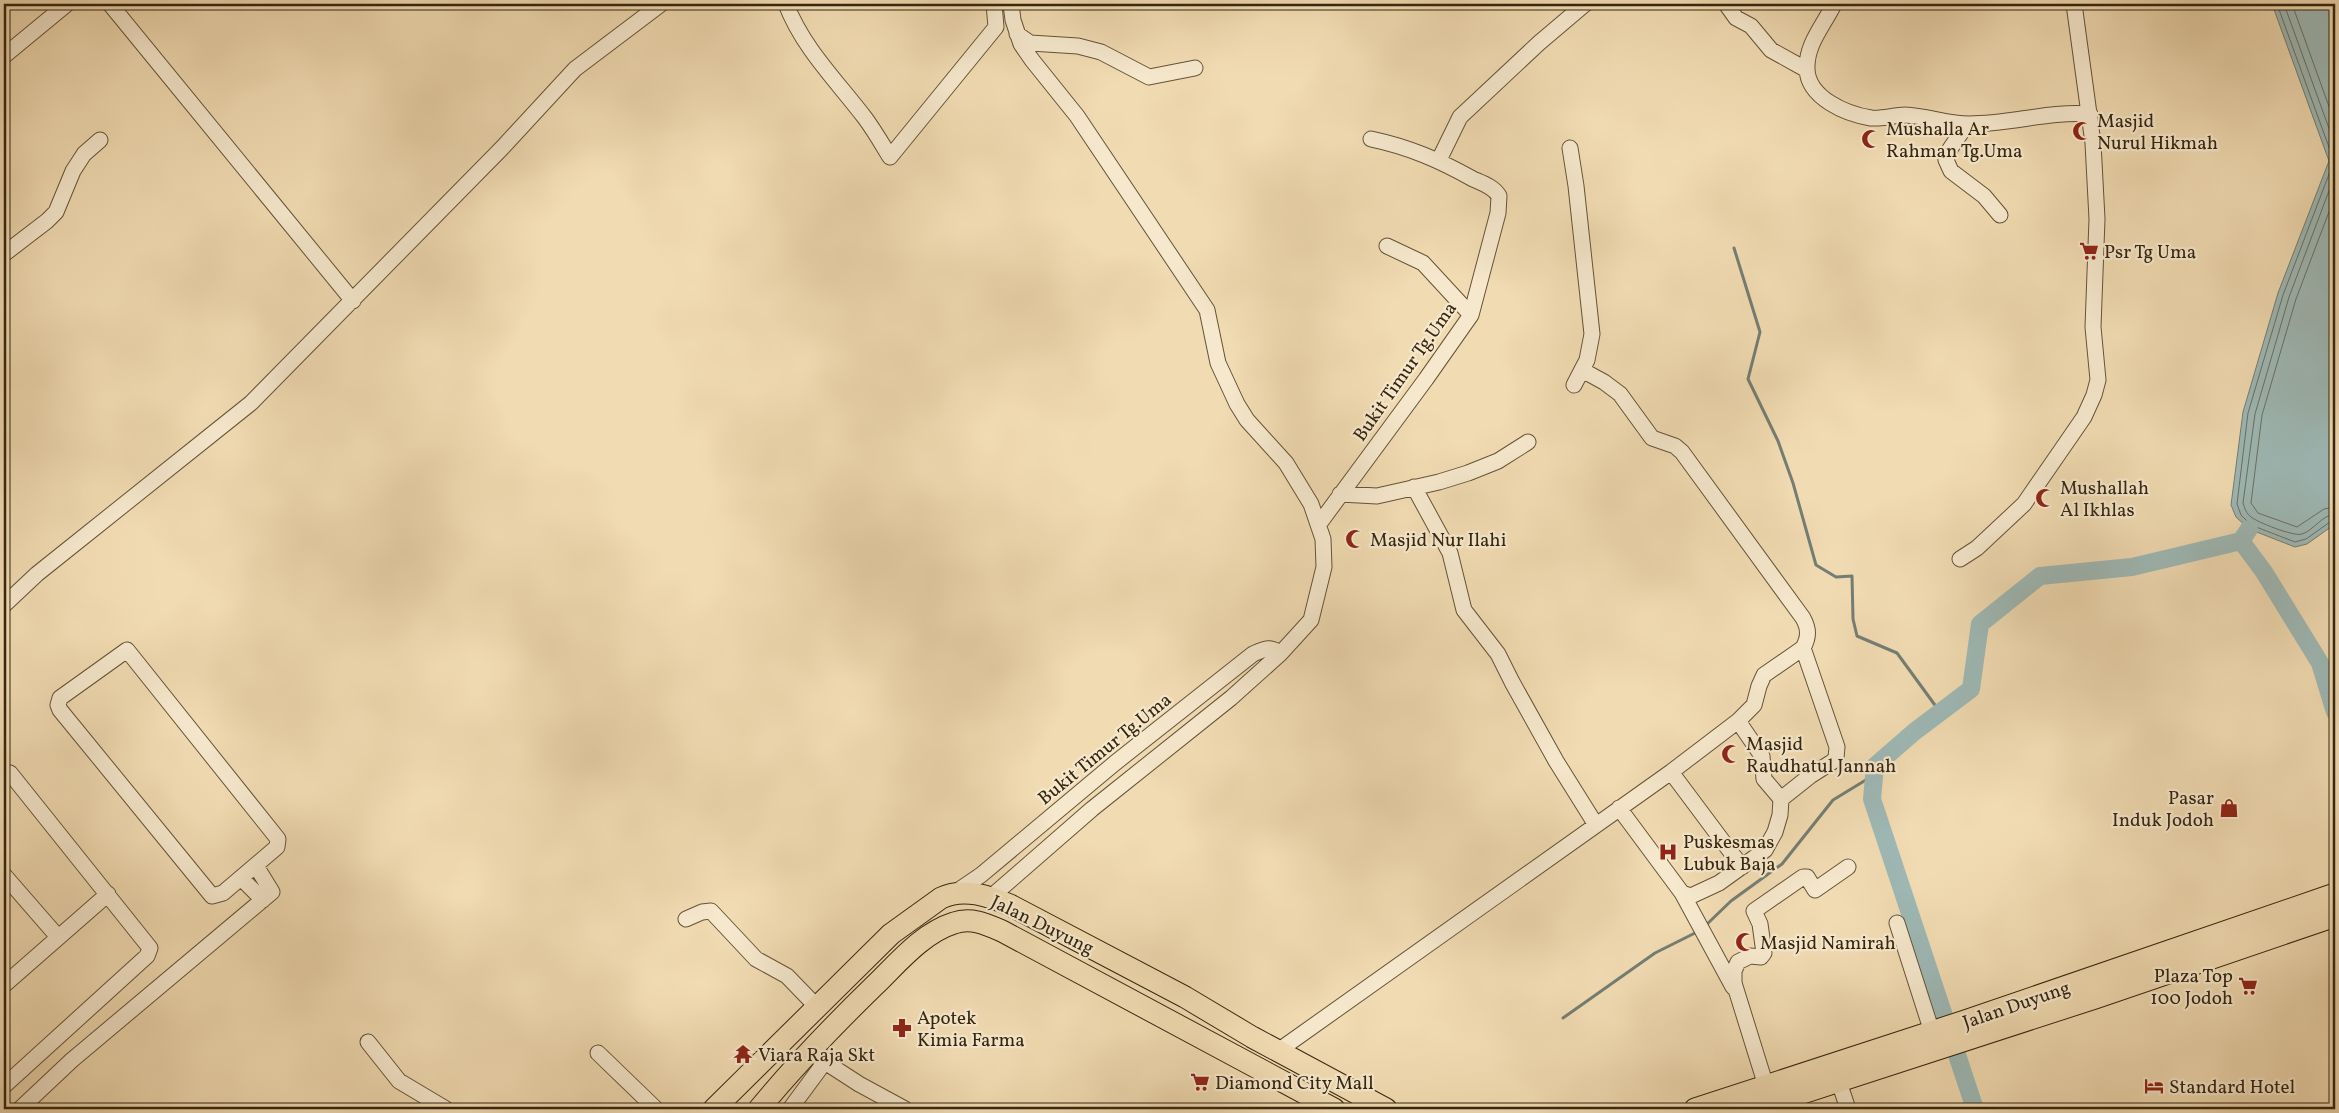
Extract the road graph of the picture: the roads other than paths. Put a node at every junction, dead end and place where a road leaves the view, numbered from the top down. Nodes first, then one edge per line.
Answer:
1 (67, 4) edge
2 (110, 4) edge
3 (661, 4) edge
4 (786, 4) edge
5 (994, 4) edge
6 (1011, 4) edge
7 (1585, 4) edge
8 (1726, 4) edge
9 (1834, 4) edge
10 (2074, 4) edge
11 (1016, 34) junction
12 (4, 56) edge
13 (1195, 68) dead end
14 (1807, 70) junction
15 (2090, 114) junction
16 (1967, 124) junction
17 (1371, 139) dead end
18 (100, 140) dead end
19 (1570, 148) dead end
20 (1439, 160) junction
21 (2000, 215) dead end
22 (1387, 246) dead end
23 (4, 254) edge
24 (353, 301) junction
25 (1471, 314) junction
26 (1582, 370) junction
27 (1574, 385) dead end
28 (1528, 442) dead end
29 (1414, 487) junction
30 (1340, 494) junction
31 (1319, 524) junction
32 (1960, 559) dead end
33 (4, 605) edge
34 (1803, 648) junction
35 (1280, 654) junction
36 (1738, 720) junction
37 (4, 771) edge
38 (1671, 772) junction
39 (1781, 799) junction
40 (1619, 808) junction
41 (1596, 825) junction
42 (256, 866) junction
43 (1742, 867) junction
44 (1848, 867) dead end
45 (4, 875) edge
46 (241, 878) junction
47 (956, 892) junction
48 (1682, 893) junction
49 (108, 894) junction
50 (2335, 894) edge
51 (268, 896) junction
52 (991, 897) junction
53 (2308, 915) junction
54 (2335, 916) edge
55 (686, 919) dead end
56 (1897, 923) dead end
57 (58, 937) junction
58 (5, 982) edge
59 (1736, 993) junction
60 (818, 1006) junction
61 (1935, 1037) junction
62 (368, 1042) dead end
63 (598, 1053) dead end
64 (1284, 1054) junction
65 (816, 1057) junction
66 (744, 1078) junction
67 (1327, 1078) junction
68 (1281, 1081) junction
69 (1839, 1082) junction
70 (4, 1086) edge
71 (1766, 1086) junction
72 (1315, 1100) junction
73 (763, 1104) edge
74 (20, 1109) edge
75 (446, 1109) edge
76 (656, 1109) edge
77 (714, 1109) edge
78 (730, 1109) edge
79 (790, 1109) edge
80 (905, 1109) edge
81 (1334, 1109) edge
82 (1386, 1109) edge
83 (1695, 1109) edge
84 (1753, 1109) edge
85 (1848, 1109) edge

1 - 12 street
2 - 24 street
3 - 24 street
4 - 5 street
6 - 11 street
7 - 20 street
8 - 14 street
9 - 14 street
10 - 15 street
11 - 13 street
11 - 31 street
14 - 16 street
15 - 16 street
15 - 32 street
16 - 21 street
17 - 20 street, Bukit Timur Tg.Uma
18 - 23 street
19 - 26 street
20 - 25 street, Bukit Timur Tg.Uma
22 - 25 street
24 - 33 street
25 - 30 street, Bukit Timur Tg.Uma
26 - 27 street
26 - 34 street
28 - 29 street
29 - 30 street
29 - 41 street
30 - 31 street, Bukit Timur Tg.Uma
31 - 35 street
34 - 36 street
34 - 39 street
35 - 47 street, Bukit Timur Tg.Uma
35 - 52 street
36 - 38 street
36 - 39 street
37 - 49 street
38 - 40 street
38 - 43 street
39 - 43 street
40 - 41 street
40 - 48 street
41 - 64 street
42 - 46 street
42 - 46 street
42 - 51 street
43 - 48 street
44 - 59 street
45 - 57 street
46 - 51 street
47 - 52 highway, Jalan Duyung
47 - 60 highway
48 - 59 street
49 - 57 street
49 - 70 street
50 - 53 highway, Jalan Duyung
51 - 74 street
52 - 64 highway, Jalan Duyung
53 - 54 highway, Jalan Duyung
53 - 61 highway, Jalan Duyung
55 - 60 street
56 - 61 street
57 - 58 street
59 - 71 street
60 - 66 highway
61 - 69 highway, Jalan Duyung
61 - 71 highway, Jalan Duyung
62 - 75 street
63 - 76 street
64 - 67 highway, Jalan Duyung
64 - 68 highway
65 - 68 highway, Jalan Duyung
65 - 73 highway, Jalan Duyung
65 - 79 street
65 - 80 street
66 - 73 highway
66 - 77 highway
67 - 72 highway
67 - 82 highway, Jalan Duyung
68 - 72 highway, Jalan Duyung
69 - 84 highway, Jalan Duyung
69 - 85 street
71 - 83 highway, Jalan Duyung
72 - 81 highway, Jalan Duyung
77 - 78 highway

